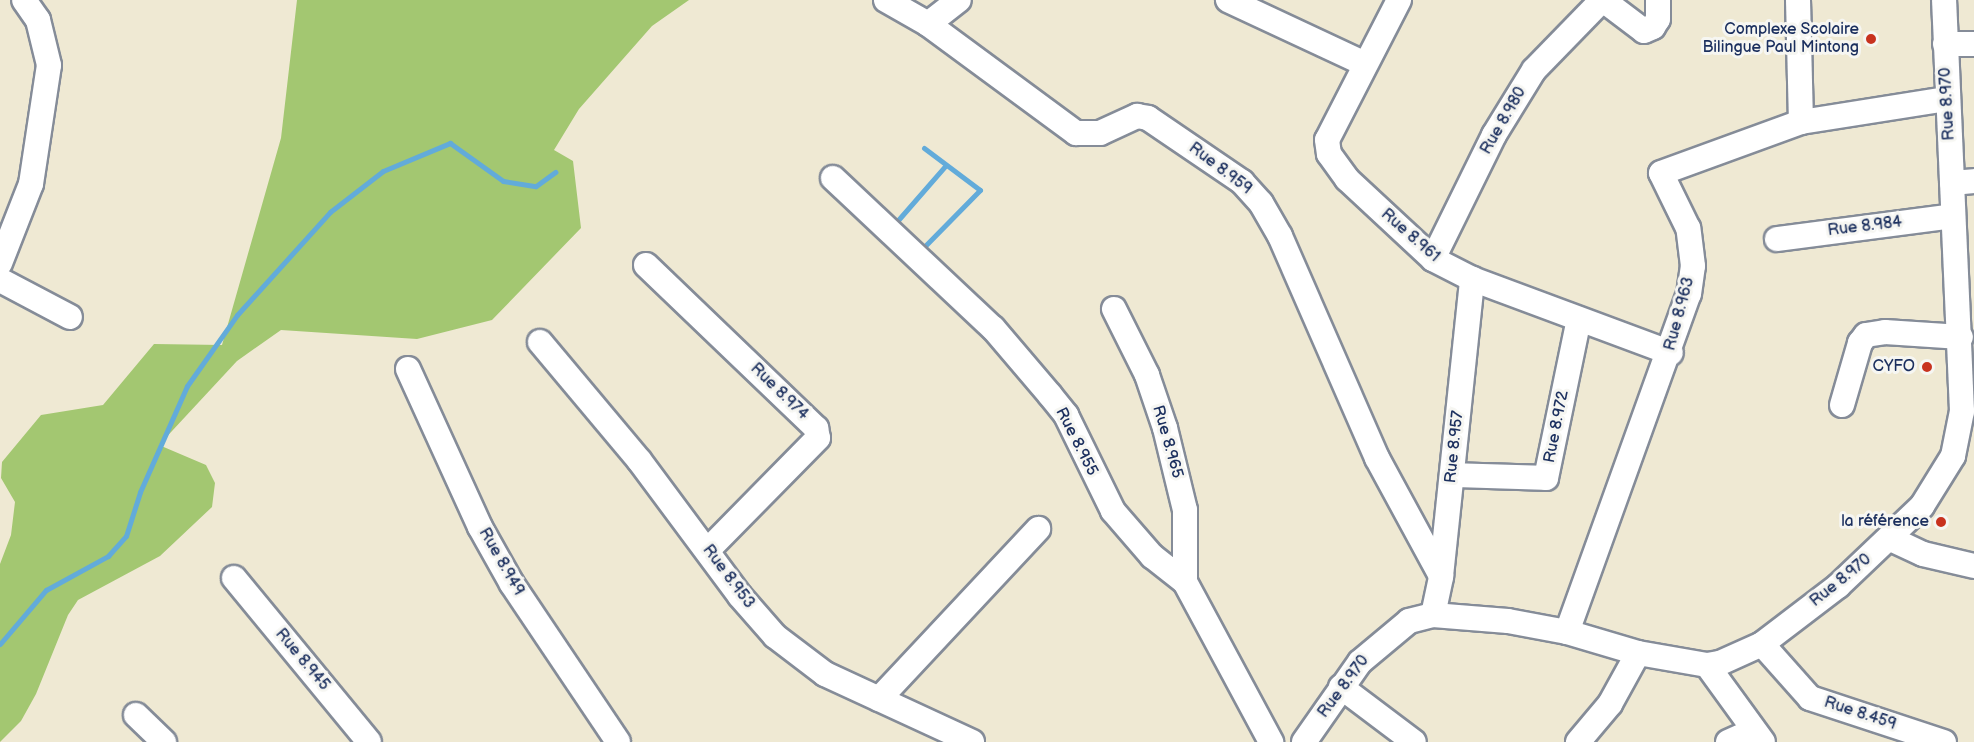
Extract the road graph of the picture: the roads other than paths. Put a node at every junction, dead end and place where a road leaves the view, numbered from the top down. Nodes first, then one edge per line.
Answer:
1 (24, 0) edge
2 (886, 0) edge
3 (959, 0) edge
4 (1228, 0) edge
5 (1399, 0) edge
6 (1602, 0) edge
7 (1658, 0) edge
8 (1798, 0) edge
9 (1944, 0) edge
10 (928, 24) junction
11 (1946, 44) junction
12 (1974, 44) edge
13 (1365, 64) junction
14 (1947, 99) junction
15 (1801, 122) junction
16 (833, 178) dead end
17 (1963, 182) edge
18 (1953, 216) junction
19 (1777, 239) dead end
20 (1432, 259) junction
21 (0, 263) edge
22 (646, 265) dead end
23 (1472, 279) junction
24 (0, 280) edge
25 (1114, 309) dead end
26 (70, 317) dead end
27 (1579, 319) junction
28 (1965, 333) edge
29 (540, 342) dead end
30 (1671, 352) junction
31 (408, 369) dead end
32 (1842, 405) dead end
33 (1452, 475) junction
34 (1038, 529) dead end
35 (1892, 539) junction
36 (707, 550) junction
37 (1974, 566) edge
38 (1441, 576) junction
39 (234, 578) dead end
40 (1185, 582) junction
41 (1433, 615) junction
42 (1567, 632) junction
43 (1762, 644) junction
44 (1638, 653) junction
45 (1707, 665) junction
46 (1341, 687) junction
47 (879, 699) junction
48 (136, 715) dead end
49 (1758, 736) edge
50 (164, 742) edge
51 (369, 742) edge
52 (618, 742) edge
53 (972, 742) edge
54 (1271, 742) edge
55 (1304, 742) edge
56 (1414, 742) edge
57 (1578, 742) edge
58 (1728, 742) edge
59 (1944, 742) edge

1 - 21 street
2 - 10 street, Rue 8.959
3 - 10 street
4 - 13 street
5 - 13 street, Rue 8.961
6 - 7 street, Rue 8.980
6 - 20 street, Rue 8.980
8 - 15 street
9 - 11 street, Rue 8.970
10 - 38 street, Rue 8.959
11 - 12 street
11 - 14 street, Rue 8.970
13 - 20 street, Rue 8.961
14 - 15 street, Rue 8.963
14 - 17 street, Rue 8.970
15 - 30 street, Rue 8.963
16 - 40 street, Rue 8.955
17 - 18 street, Rue 8.970
18 - 19 street, Rue 8.984
18 - 28 street, Rue 8.970
20 - 23 street, Rue 8.961
22 - 36 street, Rue 8.974
23 - 27 street, Rue 8.961
23 - 33 street, Rue 8.957
24 - 26 street
25 - 40 street, Rue 8.965
27 - 30 street, Rue 8.961
27 - 33 street, Rue 8.972
28 - 32 street
28 - 35 street, Rue 8.970
29 - 36 street, Rue 8.953
30 - 42 street, Rue 8.963
31 - 52 street, Rue 8.949
33 - 38 street, Rue 8.957
34 - 47 street
35 - 37 street
35 - 43 street, Rue 8.970
36 - 47 street, Rue 8.953
38 - 41 street, Rue 8.957
39 - 51 street, Rue 8.945
40 - 54 street, Rue 8.955
41 - 42 street, Rue 8.970
41 - 46 street, Rue 8.970
42 - 44 street, Rue 8.970
43 - 45 street, Rue 8.970
43 - 59 street, Rue 8.459
44 - 45 street, Rue 8.970
44 - 57 street
45 - 49 street
46 - 55 street, Rue 8.970
46 - 56 street
47 - 53 street, Rue 8.953
48 - 50 street
49 - 58 street

